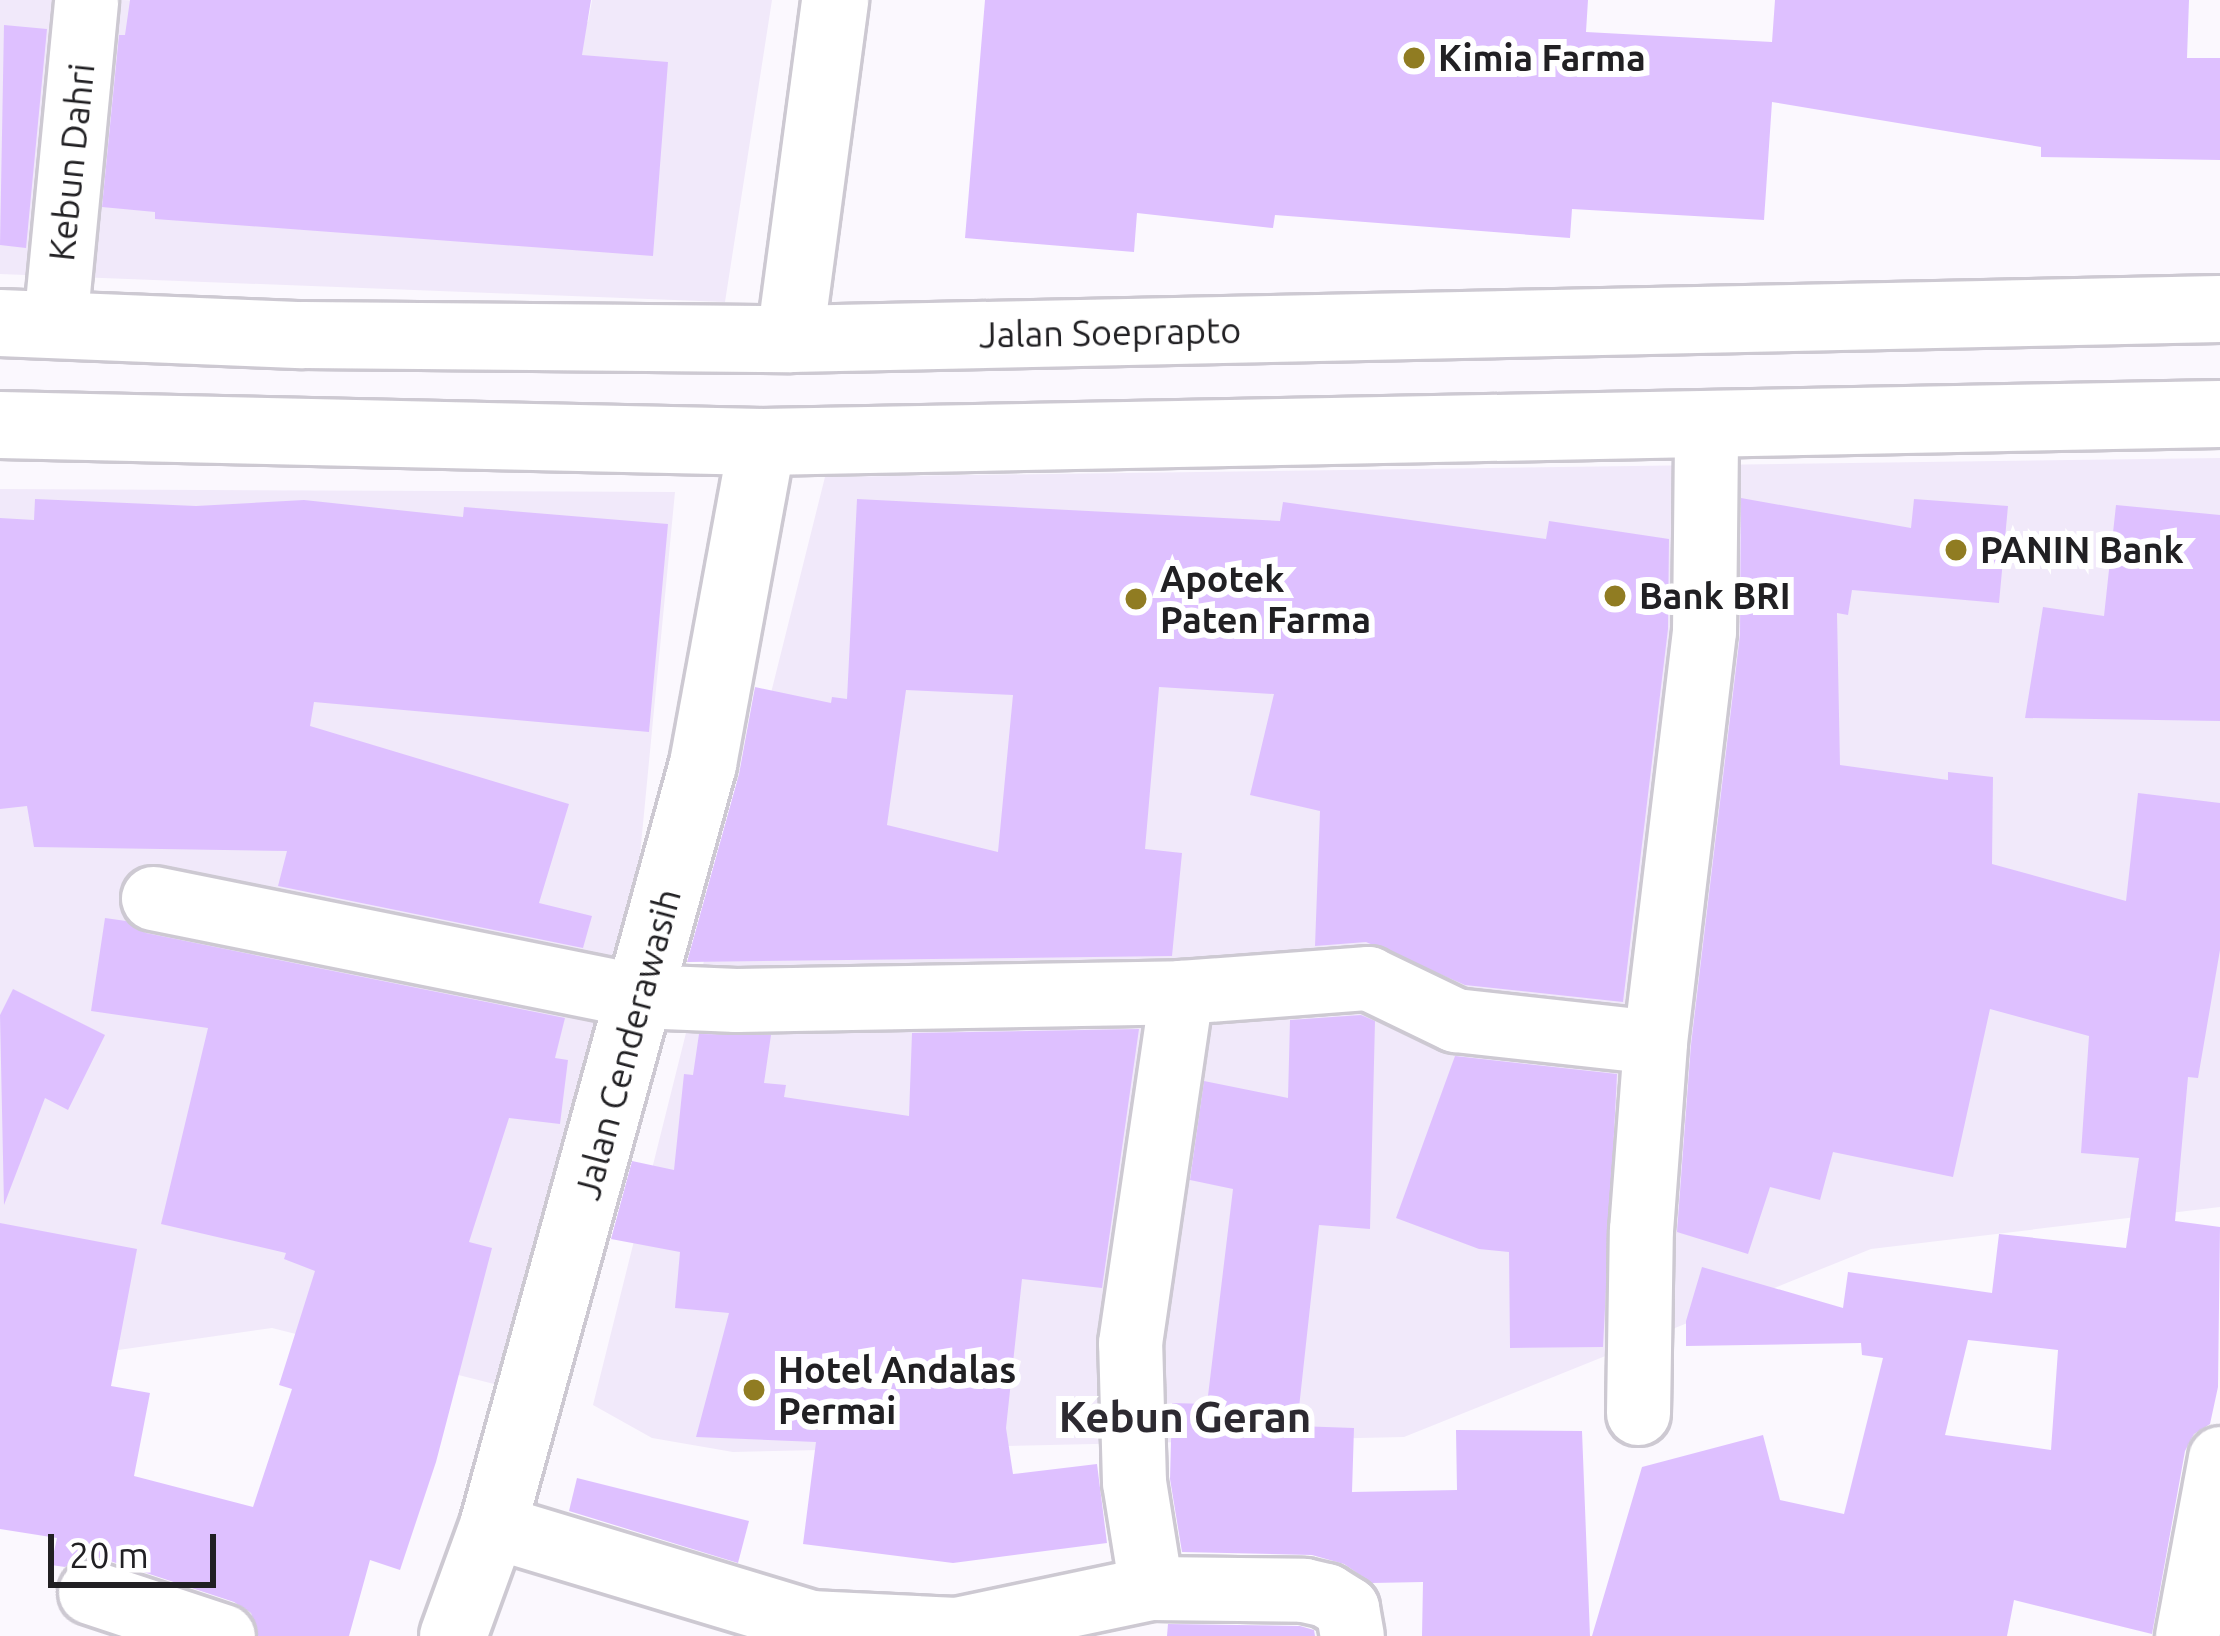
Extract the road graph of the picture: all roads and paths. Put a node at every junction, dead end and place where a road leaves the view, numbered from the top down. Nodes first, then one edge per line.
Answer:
1 (86, 0) edge
2 (835, 0) edge
3 (2220, 309) edge
4 (27, 324) edge
5 (790, 339) junction
6 (2220, 414) edge
7 (1706, 422) junction
8 (0, 425) edge
9 (762, 442) junction
10 (154, 898) dead end
11 (1181, 992) junction
12 (640, 996) junction
13 (1654, 1042) junction
14 (1638, 1413) dead end
15 (2220, 1458) edge
16 (493, 1526) junction
17 (1151, 1588) junction
18 (90, 1592) dead end
19 (956, 1632) edge
20 (223, 1636) edge
21 (453, 1636) edge
22 (1352, 1636) edge
23 (2187, 1636) edge

1 - 4 street, Kebun Dahri
2 - 5 main road
3 - 5 main road, Jalan Soeprapto
4 - 5 main road, Jalan Soeprapto
6 - 7 main road
7 - 9 main road
7 - 13 street
8 - 9 main road
9 - 12 main road, Jalan Cenderawasih
10 - 12 street
11 - 12 street
11 - 13 street
11 - 17 street
12 - 16 main road, Jalan Cenderawasih
13 - 14 street
15 - 23 street
16 - 19 street
16 - 21 main road, Jalan Cenderawasih
17 - 19 street
17 - 22 street
18 - 20 street

